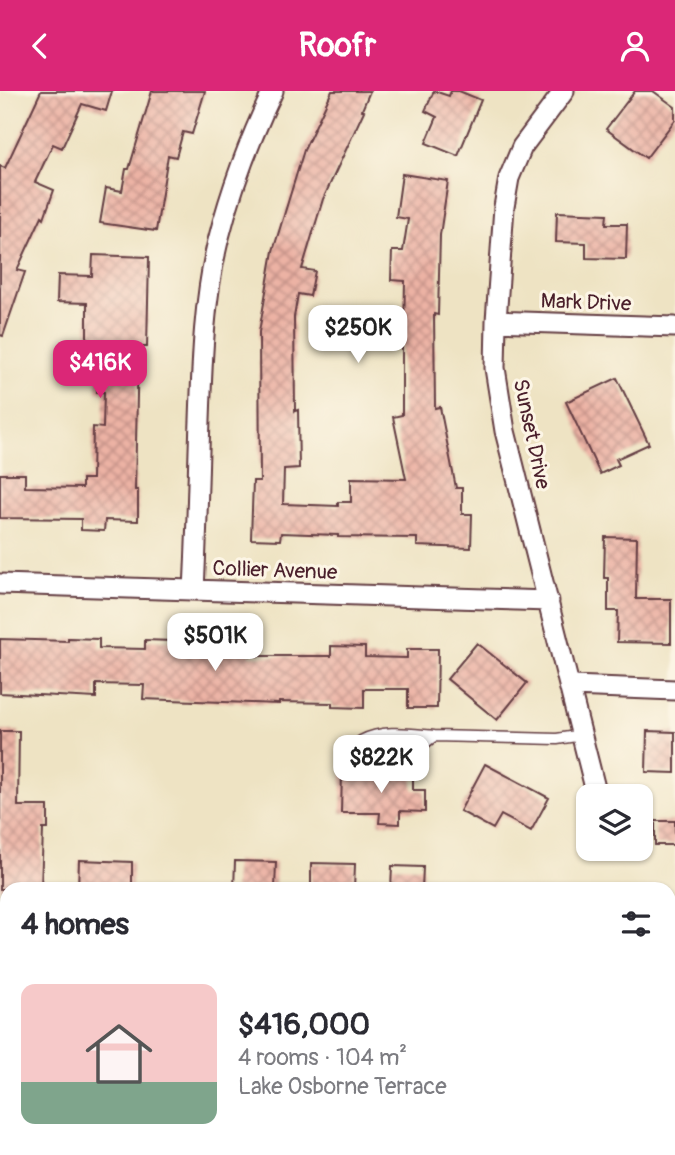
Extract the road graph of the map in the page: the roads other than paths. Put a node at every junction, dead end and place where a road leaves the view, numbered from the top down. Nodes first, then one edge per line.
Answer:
1 (272, 91) edge
2 (565, 91) edge
3 (496, 321) junction
4 (675, 327) edge
5 (0, 584) edge
6 (194, 590) junction
7 (549, 601) junction
8 (571, 686) junction
9 (675, 690) edge
10 (582, 735) junction
11 (434, 736) junction
12 (594, 784) edge

1 - 6 street
2 - 3 street, Sunset Drive
3 - 4 street, Mark Drive
3 - 7 street, Sunset Drive
5 - 6 street, Collier Avenue
6 - 7 street, Collier Avenue
7 - 8 street, Sunset Drive
8 - 9 street
8 - 10 street, Sunset Drive
10 - 11 lane
10 - 12 street, Sunset Drive
11 - 11 lane

